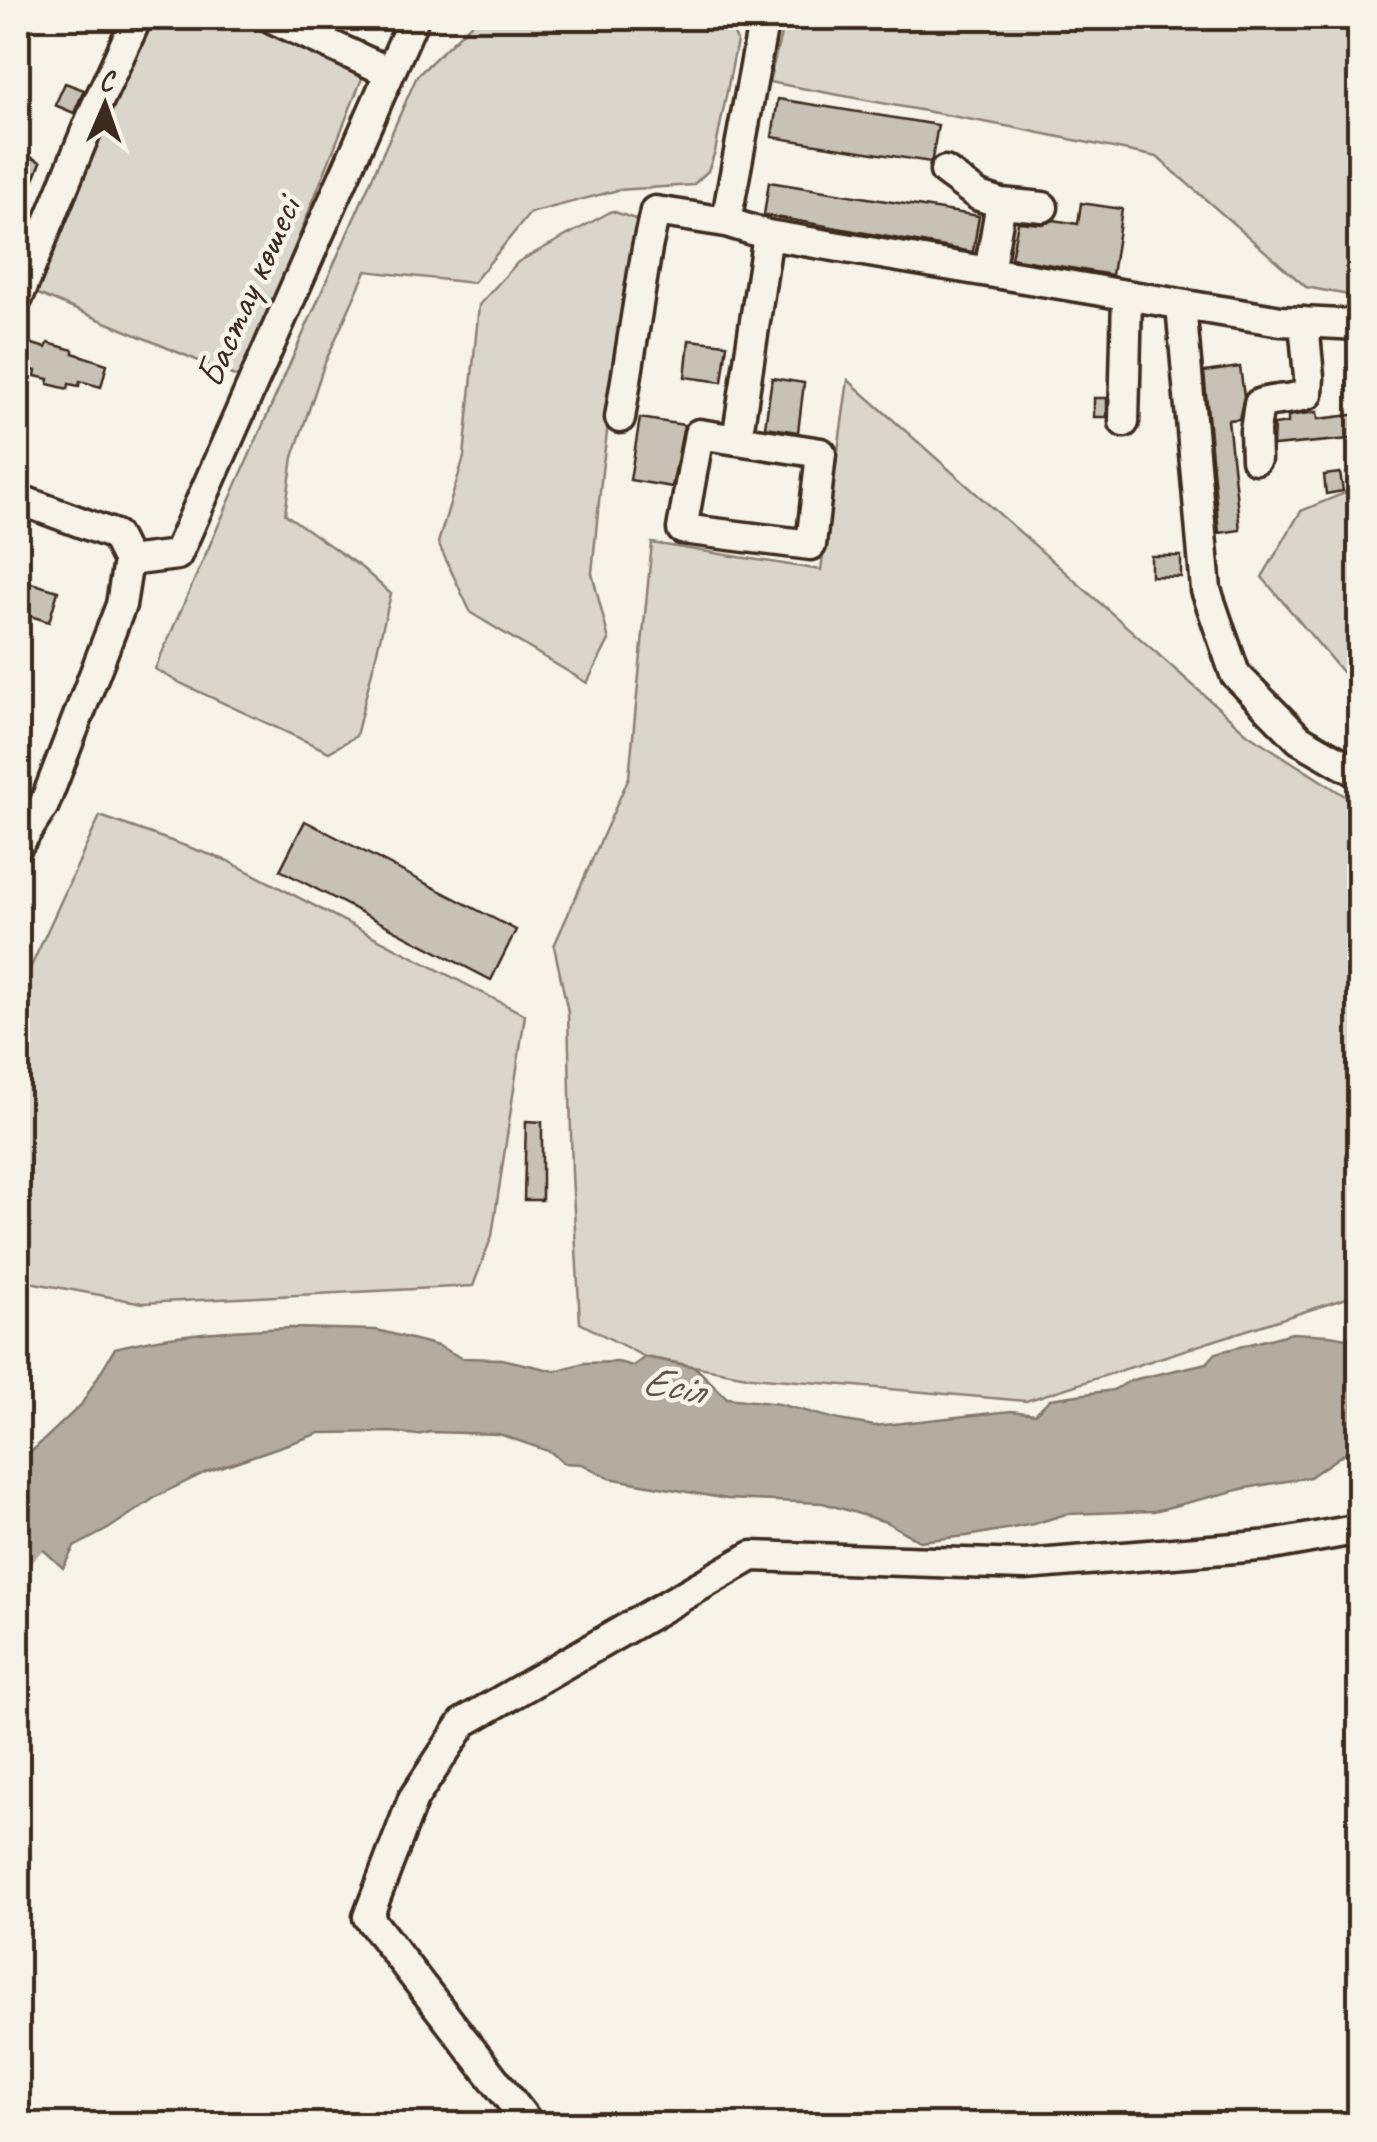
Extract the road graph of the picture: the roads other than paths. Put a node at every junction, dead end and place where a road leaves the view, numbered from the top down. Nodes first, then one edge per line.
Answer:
1 (137, 18) edge
2 (272, 18) edge
3 (414, 18) edge
4 (764, 18) edge
5 (389, 72) junction
6 (944, 171) dead end
7 (1001, 203) junction
8 (1043, 207) dead end
9 (726, 222) junction
10 (768, 235) junction
11 (989, 272) junction
12 (1127, 296) junction
13 (18, 298) edge
14 (1181, 304) junction
15 (1304, 322) junction
16 (1360, 325) edge
17 (620, 418) dead end
18 (1124, 422) dead end
19 (737, 440) junction
20 (1256, 459) dead end
21 (18, 499) edge
22 (128, 561) junction
23 (1360, 774) edge
24 (18, 845) edge
25 (1360, 1530) edge
26 (530, 2124) edge

1 - 13 street
2 - 5 street
3 - 5 street, Бастау көшесі
4 - 9 street
5 - 22 street, Бастау көшесі
6 - 7 street
7 - 8 street
7 - 11 street
9 - 10 street
9 - 17 street
10 - 11 street
10 - 19 street
11 - 12 street
12 - 14 street
12 - 18 street
14 - 15 street
14 - 23 street
15 - 16 street
15 - 20 street
19 - 19 street
21 - 22 street
22 - 24 street
25 - 26 street

